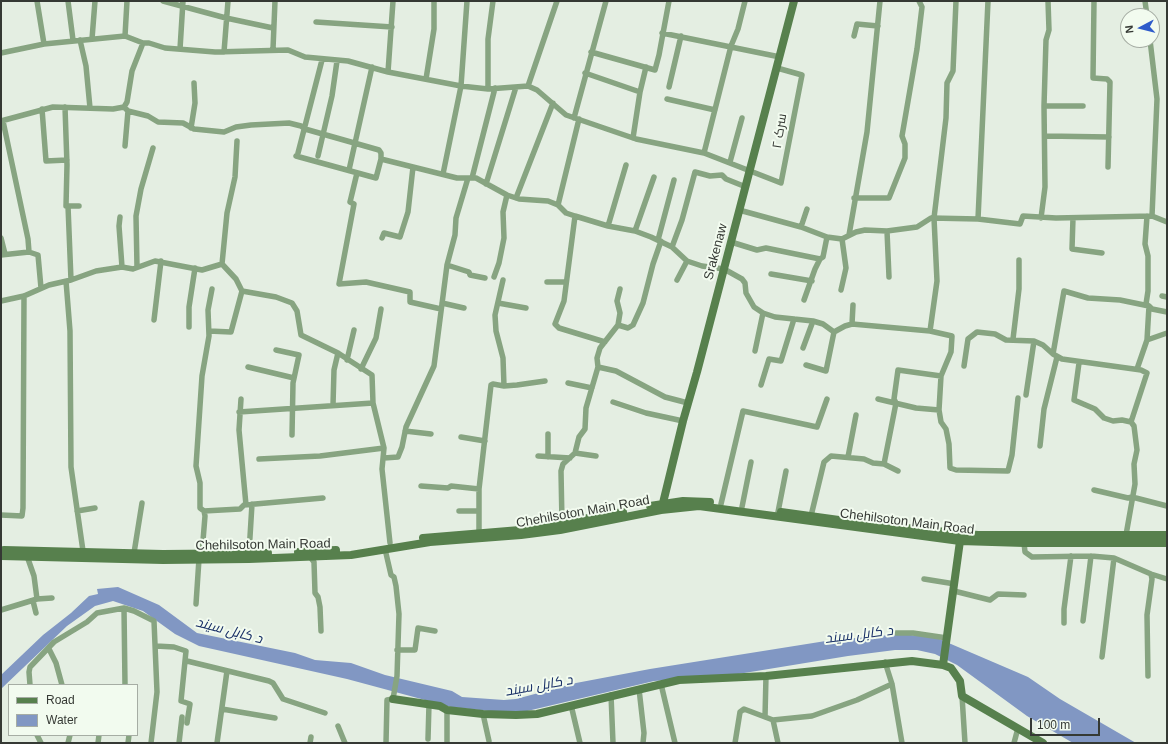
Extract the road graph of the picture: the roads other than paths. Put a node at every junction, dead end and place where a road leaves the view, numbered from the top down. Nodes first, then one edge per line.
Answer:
1 (37, 1) edge
2 (68, 1) edge
3 (95, 1) edge
4 (127, 1) edge
5 (163, 1) edge
6 (228, 1) edge
7 (275, 1) edge
8 (393, 1) edge
9 (434, 1) edge
10 (467, 1) edge
11 (493, 1) edge
12 (556, 1) edge
13 (606, 1) edge
14 (669, 1) edge
15 (745, 1) edge
16 (794, 1) edge
17 (880, 1) edge
18 (918, 1) edge
19 (956, 1) edge
20 (988, 1) edge
21 (1048, 1) edge
22 (1094, 1) edge
23 (182, 4) edge
24 (226, 18) junction
25 (316, 22) dead end
26 (878, 26) junction
27 (392, 27) junction
28 (273, 28) junction
29 (662, 33) junction
30 (125, 36) junction
31 (681, 36) junction
32 (854, 36) dead end
33 (92, 39) junction
34 (73, 40) junction
35 (80, 40) junction
36 (143, 43) junction
37 (44, 44) junction
38 (731, 46) junction
39 (1151, 48) edge
40 (180, 49) junction
41 (273, 49) junction
42 (224, 52) junction
43 (591, 52) junction
44 (1, 53) edge
45 (780, 57) junction
46 (322, 60) junction
47 (337, 61) junction
48 (372, 67) junction
49 (646, 68) junction
50 (777, 68) junction
51 (388, 72) junction
52 (585, 74) junction
53 (426, 79) junction
54 (194, 83) dead end
55 (462, 86) junction
56 (528, 86) junction
57 (516, 87) junction
58 (669, 87) dead end
59 (495, 88) junction
60 (488, 89) junction
61 (640, 92) junction
62 (667, 99) dead end
63 (553, 104) junction
64 (1044, 106) junction
65 (1083, 106) dead end
66 (65, 107) junction
67 (90, 108) junction
68 (42, 109) junction
69 (126, 109) junction
70 (715, 110) junction
71 (576, 118) junction
72 (742, 118) dead end
73 (2, 121) edge
74 (192, 128) junction
75 (305, 130) junction
76 (323, 135) junction
77 (1045, 136) junction
78 (1109, 137) junction
79 (634, 138) junction
80 (237, 141) dead end
81 (355, 144) junction
82 (125, 146) dead end
83 (153, 148) dead end
84 (704, 153) junction
85 (318, 156) dead end
86 (381, 159) junction
87 (67, 160) junction
88 (730, 162) junction
89 (626, 165) dead end
90 (413, 167) junction
91 (1108, 167) dead end
92 (349, 170) junction
93 (751, 170) junction
94 (357, 173) junction
95 (443, 174) junction
96 (654, 177) dead end
97 (470, 178) junction
98 (674, 180) dead end
99 (486, 184) junction
100 (746, 187) junction
101 (507, 195) junction
102 (516, 198) junction
103 (854, 198) junction
104 (558, 205) junction
105 (68, 206) junction
106 (79, 206) dead end
107 (807, 209) dead end
108 (739, 210) junction
109 (575, 216) junction
110 (1150, 216) junction
111 (120, 217) dead end
112 (934, 218) junction
113 (1041, 218) junction
114 (1074, 218) junction
115 (978, 219) junction
116 (1167, 222) edge
117 (608, 226) junction
118 (801, 227) junction
119 (635, 231) junction
120 (887, 231) junction
121 (849, 234) junction
122 (827, 237) junction
123 (1, 238) edge
124 (382, 238) dead end
125 (842, 239) junction
126 (659, 241) junction
127 (731, 242) junction
128 (672, 247) junction
129 (29, 252) junction
130 (1102, 253) dead end
131 (3, 254) edge
132 (820, 259) junction
133 (1019, 260) dead end
134 (162, 261) junction
135 (687, 261) junction
136 (222, 264) junction
137 (448, 265) junction
138 (137, 267) junction
139 (122, 268) junction
140 (195, 268) junction
141 (724, 269) junction
142 (771, 274) dead end
143 (494, 277) dead end
144 (889, 277) dead end
145 (485, 278) dead end
146 (503, 280) dead end
147 (677, 280) dead end
148 (69, 281) junction
149 (812, 281) junction
150 (547, 282) dead end
151 (566, 282) junction
152 (41, 288) junction
153 (212, 289) dead end
154 (620, 290) dead end
155 (841, 290) dead end
156 (242, 291) junction
157 (24, 296) junction
158 (804, 300) dead end
159 (1, 301) edge
160 (498, 303) junction
161 (853, 305) dead end
162 (441, 306) junction
163 (1149, 306) junction
164 (464, 308) dead end
165 (526, 308) dead end
166 (381, 309) dead end
167 (1167, 312) edge
168 (763, 313) junction
169 (154, 320) dead end
170 (794, 320) junction
171 (813, 321) junction
172 (618, 324) junction
173 (852, 324) junction
174 (189, 327) dead end
175 (354, 330) dead end
176 (209, 331) junction
177 (930, 331) junction
178 (834, 332) junction
179 (1167, 333) edge
180 (1013, 339) junction
181 (1147, 340) junction
182 (1034, 341) junction
183 (605, 342) junction
184 (803, 348) dead end
185 (276, 350) dead end
186 (755, 351) dead end
187 (338, 353) junction
188 (1055, 355) junction
189 (347, 360) junction
190 (1079, 363) junction
191 (806, 365) dead end
192 (964, 366) dead end
193 (248, 367) dead end
194 (598, 367) junction
195 (361, 369) junction
196 (1137, 369) junction
197 (941, 376) junction
198 (294, 378) junction
199 (545, 381) dead end
200 (568, 383) dead end
201 (761, 385) dead end
202 (504, 386) junction
203 (592, 388) junction
204 (1026, 395) dead end
205 (1018, 398) dead end
206 (827, 399) dead end
207 (878, 399) dead end
208 (241, 400) dead end
209 (613, 402) dead end
210 (373, 403) junction
211 (688, 403) junction
212 (896, 403) junction
213 (333, 405) junction
214 (293, 408) junction
215 (939, 410) junction
216 (239, 412) junction
217 (856, 415) dead end
218 (683, 421) junction
219 (1132, 422) junction
220 (405, 431) junction
221 (431, 434) dead end
222 (548, 434) dead end
223 (292, 435) dead end
224 (461, 437) dead end
225 (485, 441) junction
226 (1040, 446) dead end
227 (384, 448) junction
228 (575, 453) junction
229 (538, 456) dead end
230 (548, 456) junction
231 (596, 456) dead end
232 (848, 457) junction
233 (384, 458) junction
234 (570, 458) junction
235 (259, 459) dead end
236 (751, 462) dead end
237 (884, 464) junction
238 (786, 471) dead end
239 (898, 471) dead end
240 (421, 486) dead end
241 (479, 489) junction
242 (1094, 490) dead end
243 (1132, 497) junction
244 (323, 498) dead end
245 (142, 503) dead end
246 (249, 504) junction
247 (721, 504) junction
248 (1167, 506) edge
249 (662, 507) junction
250 (742, 507) junction
251 (95, 508) dead end
252 (77, 511) junction
253 (204, 511) junction
254 (459, 511) dead end
255 (478, 511) junction
256 (778, 512) junction
257 (1, 515) edge
258 (812, 516) junction
259 (562, 523) junction
260 (912, 532) junction
261 (479, 533) junction
262 (1126, 535) junction
263 (1167, 535) edge
264 (960, 541) junction
265 (1167, 543) edge
266 (1024, 544) junction
267 (388, 546) junction
268 (1, 550) edge
269 (83, 551) junction
270 (134, 553) junction
271 (249, 554) junction
272 (1, 556) edge
273 (27, 556) junction
274 (200, 556) junction
275 (1071, 556) junction
276 (1091, 556) junction
277 (311, 558) junction
278 (1114, 558) junction
279 (1151, 574) junction
280 (1167, 578) edge
281 (924, 579) dead end
282 (955, 587) junction
283 (1024, 595) dead end
284 (52, 598) dead end
285 (35, 600) junction
286 (196, 604) dead end
287 (124, 608) junction
288 (1, 610) edge
289 (36, 613) dead end
290 (1083, 621) dead end
291 (1064, 623) dead end
292 (321, 631) dead end
293 (435, 631) dead end
294 (896, 633) dead end
295 (947, 639) junction
296 (156, 646) junction
297 (49, 649) junction
298 (397, 650) junction
299 (1102, 657) dead end
300 (187, 661) dead end
301 (885, 662) junction
302 (943, 662) junction
303 (227, 671) junction
304 (766, 676) junction
305 (1148, 676) dead end
306 (30, 684) edge
307 (62, 684) edge
308 (125, 684) edge
309 (661, 684) junction
310 (892, 684) junction
311 (638, 689) junction
312 (393, 696) junction
313 (611, 696) junction
314 (962, 696) junction
315 (430, 704) junction
316 (571, 705) junction
317 (222, 710) junction
318 (446, 710) junction
319 (325, 713) dead end
320 (483, 714) junction
321 (182, 717) dead end
322 (765, 717) junction
323 (275, 718) dead end
324 (773, 720) junction
325 (188, 723) dead end
326 (338, 726) dead end
327 (1018, 728) junction
328 (428, 739) dead end
329 (489, 742) dead end
330 (151, 743) edge
331 (179, 743) edge
332 (217, 743) edge
333 (345, 743) edge
334 (386, 743) edge
335 (447, 743) edge
336 (580, 743) edge
337 (613, 743) edge
338 (643, 743) edge
339 (675, 743) edge
340 (735, 743) edge
341 (778, 743) edge
342 (902, 743) edge
343 (965, 743) edge
344 (1014, 743) edge
345 (1043, 743) edge

1 - 37 street
2 - 34 street
3 - 33 street
4 - 30 street
5 - 23 street
6 - 24 street
7 - 28 street
8 - 27 street
9 - 53 street
10 - 55 street
11 - 60 street
12 - 56 street
13 - 43 street
14 - 29 street
15 - 38 street
16 - 45 main road, Srakenaw
17 - 26 street
18 - 103 street
19 - 112 street
20 - 115 street
21 - 64 street
22 - 78 street
23 - 24 street
23 - 40 street
24 - 28 street
24 - 42 street
25 - 27 street
26 - 32 street
26 - 103 street
27 - 51 street
28 - 41 street
29 - 31 street
29 - 49 street
30 - 33 street
30 - 36 street
31 - 38 street
31 - 58 street
33 - 35 street
34 - 35 street
34 - 37 street
35 - 67 street
36 - 40 street
36 - 69 street
37 - 44 street
38 - 45 street
38 - 70 street
39 - 110 street
40 - 42 street
41 - 42 street
41 - 46 street
43 - 49 street
43 - 52 street
45 - 50 main road, Srakenaw
46 - 47 street
46 - 75 street
47 - 48 street
47 - 76 street
48 - 51 street
48 - 81 street
49 - 61 street
50 - 93 main road, Srakenaw
50 - 93 street, سرک ۲
51 - 53 street
52 - 61 street
52 - 71 street
53 - 55 street
54 - 74 street
55 - 60 street
55 - 95 street
56 - 57 street
56 - 63 street
57 - 59 street
57 - 99 street
59 - 60 street
59 - 97 street
61 - 79 street
62 - 70 street
63 - 71 street
63 - 102 street
64 - 65 street
64 - 77 street
66 - 67 street
66 - 68 street
66 - 87 street
67 - 69 street
68 - 73 street
68 - 87 street
69 - 74 street
69 - 82 street
70 - 84 street
71 - 79 street
71 - 104 street
72 - 88 street
73 - 129 street
74 - 75 street
75 - 76 street
75 - 92 street
76 - 81 street
76 - 85 street
77 - 78 street
77 - 113 street
78 - 91 street
79 - 84 street
80 - 136 street
81 - 86 street
81 - 92 street
83 - 138 street
84 - 88 street
86 - 90 street
86 - 94 street
87 - 105 street
88 - 93 street
89 - 117 street
90 - 95 street
90 - 124 street
92 - 94 street
93 - 100 main road, Srakenaw
94 - 162 street
95 - 97 street
96 - 119 street
97 - 99 street
97 - 137 street
98 - 126 street
99 - 101 street
100 - 108 main road, Srakenaw
100 - 128 street
101 - 102 street
101 - 143 street
102 - 104 street
103 - 121 street
104 - 109 street
105 - 106 street
105 - 148 street
107 - 118 street
108 - 118 street
108 - 127 main road, Srakenaw
109 - 117 street
109 - 151 street
110 - 114 street
110 - 116 street
110 - 163 street
111 - 139 street
112 - 115 street
112 - 120 street
112 - 177 street
113 - 114 street
113 - 115 street
114 - 130 street
117 - 119 street
118 - 122 street
119 - 126 street
120 - 121 street
120 - 144 street
121 - 125 street
122 - 125 street
122 - 132 street
123 - 131 street
125 - 155 street
126 - 128 street
126 - 172 street
127 - 132 street
127 - 141 main road, Srakenaw
128 - 135 street
129 - 131 street
129 - 152 street
132 - 149 street
133 - 180 street
134 - 138 street
134 - 140 street
134 - 169 street
135 - 141 street
135 - 147 street
136 - 140 street
136 - 156 street
137 - 145 street
137 - 162 street
138 - 139 street
139 - 148 street
140 - 174 street
141 - 168 street
141 - 211 main road, Srakenaw
142 - 149 street
146 - 160 street
148 - 152 street
148 - 252 street
149 - 158 street
150 - 151 street
151 - 183 street
152 - 157 street
153 - 176 street
154 - 172 street
156 - 176 street
156 - 187 street
157 - 159 street
157 - 257 street
160 - 165 street
160 - 202 street
161 - 173 street
162 - 164 street
162 - 220 street
163 - 167 street
163 - 181 street
163 - 188 street
166 - 195 street
168 - 170 street
168 - 186 street
170 - 171 street
170 - 201 street
171 - 178 street
171 - 184 street
172 - 183 street
173 - 177 street
173 - 178 street
175 - 189 street
176 - 253 street
177 - 197 street
178 - 191 street
179 - 181 street
180 - 182 street
180 - 192 street
181 - 196 street
182 - 188 street
182 - 204 street
183 - 194 street
185 - 198 street
187 - 189 street
187 - 213 street
188 - 190 street
188 - 226 street
189 - 195 street
190 - 196 street
190 - 219 street
193 - 198 street
194 - 203 street
194 - 211 street
195 - 210 street
196 - 219 street
197 - 212 street
197 - 215 street
198 - 214 street
199 - 202 street
200 - 203 street
202 - 225 street
203 - 228 street
205 - 215 street
206 - 247 street
207 - 212 street
208 - 216 street
209 - 218 street
210 - 213 street
210 - 227 street
211 - 218 main road, Srakenaw
212 - 215 street
212 - 237 street
213 - 214 street
214 - 216 street
214 - 223 street
216 - 246 street
217 - 232 street
218 - 249 main road, Srakenaw
219 - 243 street
220 - 221 street
220 - 233 street
222 - 230 street
224 - 225 street
225 - 241 street
227 - 233 street
227 - 235 street
228 - 231 street
228 - 234 street
229 - 230 street
230 - 234 street
232 - 237 street
232 - 258 street
233 - 267 street
234 - 259 street
236 - 250 street
237 - 239 street
238 - 256 street
240 - 241 street
241 - 255 street
242 - 243 street
243 - 248 street
243 - 262 street
244 - 246 street
245 - 270 street
246 - 253 street
246 - 271 street
247 - 249 main road, Chehilsoton Main Road
247 - 250 main road, Chehilsoton Main Road
249 - 259 main road, Chehilsoton Main Road
249 - 260 main road, Chehilsoton Main Road
249 - 267 main road, Chehilsoton Main Road
250 - 256 main road, Chehilsoton Main Road
251 - 252 street
252 - 269 street
253 - 274 street
254 - 255 street
255 - 261 street
256 - 258 main road, Chehilsoton Main Road
258 - 260 main road, Chehilsoton Main Road
259 - 261 main road, Chehilsoton Main Road
260 - 262 main road, Chehilsoton Main Road
260 - 264 main road, Chehilsoton Main Road
261 - 267 main road, Chehilsoton Main Road
262 - 263 main road, Chehilsoton Main Road
264 - 266 main road, Chehilsoton Main Road
264 - 282 main road
265 - 266 main road, Chehilsoton Main Road
266 - 275 street
267 - 271 main road, Chehilsoton Main Road
267 - 277 main road, Chehilsoton Main Road
267 - 298 street
268 - 269 main road, Chehilsoton Main Road
269 - 270 main road, Chehilsoton Main Road
270 - 274 main road, Chehilsoton Main Road
271 - 274 main road, Chehilsoton Main Road
272 - 273 main road, Chehilsoton Main Road
273 - 274 main road, Chehilsoton Main Road
273 - 285 street
274 - 277 main road, Chehilsoton Main Road
274 - 286 street
275 - 276 street
275 - 291 street
276 - 278 street
276 - 290 street
277 - 292 street
278 - 279 street
278 - 299 street
279 - 280 street
279 - 305 street
281 - 282 street
282 - 283 street
282 - 295 main road
284 - 285 street
285 - 288 street
285 - 289 street
287 - 296 street
287 - 297 street
287 - 308 street
293 - 298 street
294 - 295 street
295 - 302 main road
296 - 325 street
296 - 330 street
297 - 306 street
297 - 307 street
298 - 312 street
300 - 303 street
301 - 302 main road
301 - 304 main road
301 - 310 street
302 - 314 main road
303 - 317 street
303 - 319 street
304 - 309 main road
304 - 322 street
309 - 311 main road
309 - 339 street
310 - 324 street
310 - 342 street
311 - 313 main road
311 - 338 street
312 - 315 main road
312 - 334 street
313 - 316 main road
313 - 337 street
314 - 327 main road
314 - 343 street
315 - 318 main road
315 - 328 street
316 - 320 main road
316 - 336 street
317 - 323 street
317 - 332 street
318 - 320 main road
318 - 335 street
320 - 329 street
321 - 331 street
322 - 324 street
322 - 340 street
324 - 341 street
326 - 333 street
327 - 344 street
327 - 345 main road

